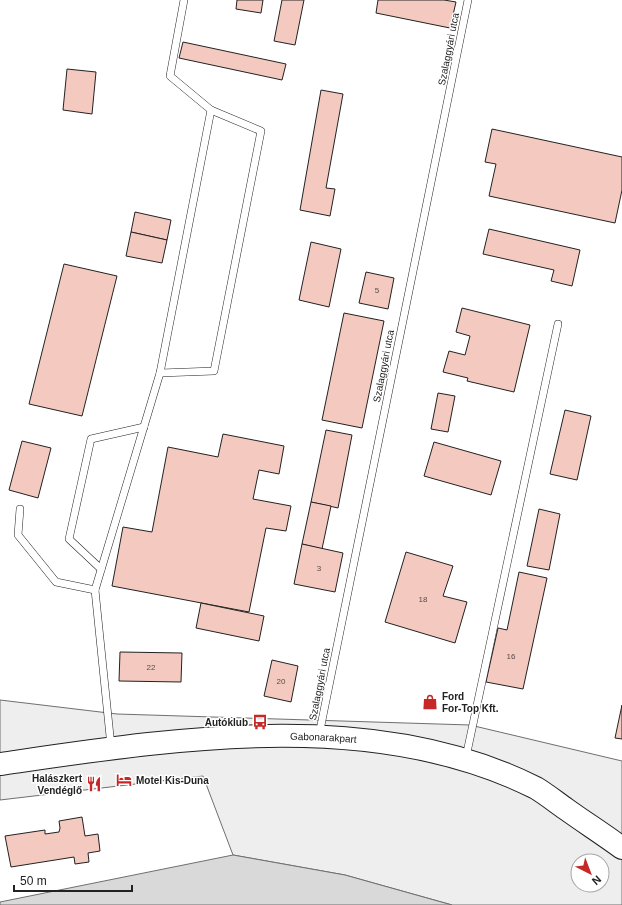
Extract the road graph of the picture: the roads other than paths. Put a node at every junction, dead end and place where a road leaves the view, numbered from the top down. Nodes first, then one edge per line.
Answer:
1 (184, 0) edge
2 (468, 0) edge
3 (211, 110) junction
4 (558, 324) dead end
5 (160, 373) junction
6 (144, 427) junction
7 (20, 509) dead end
8 (101, 569) junction
9 (95, 590) junction
10 (319, 737) junction
11 (112, 748) junction
12 (466, 760) junction
13 (0, 764) edge
14 (622, 848) edge

1 - 3 lane
2 - 10 lane, Szalaggyári utca
3 - 5 lane
3 - 5 lane
4 - 12 lane
5 - 6 lane
6 - 8 lane
6 - 8 lane
7 - 9 lane
8 - 9 lane
9 - 11 lane
10 - 11 main road, Gabonarakpart
10 - 12 main road, Gabonarakpart
11 - 13 main road, Gabonarakpart
12 - 14 main road, Gabonarakpart

